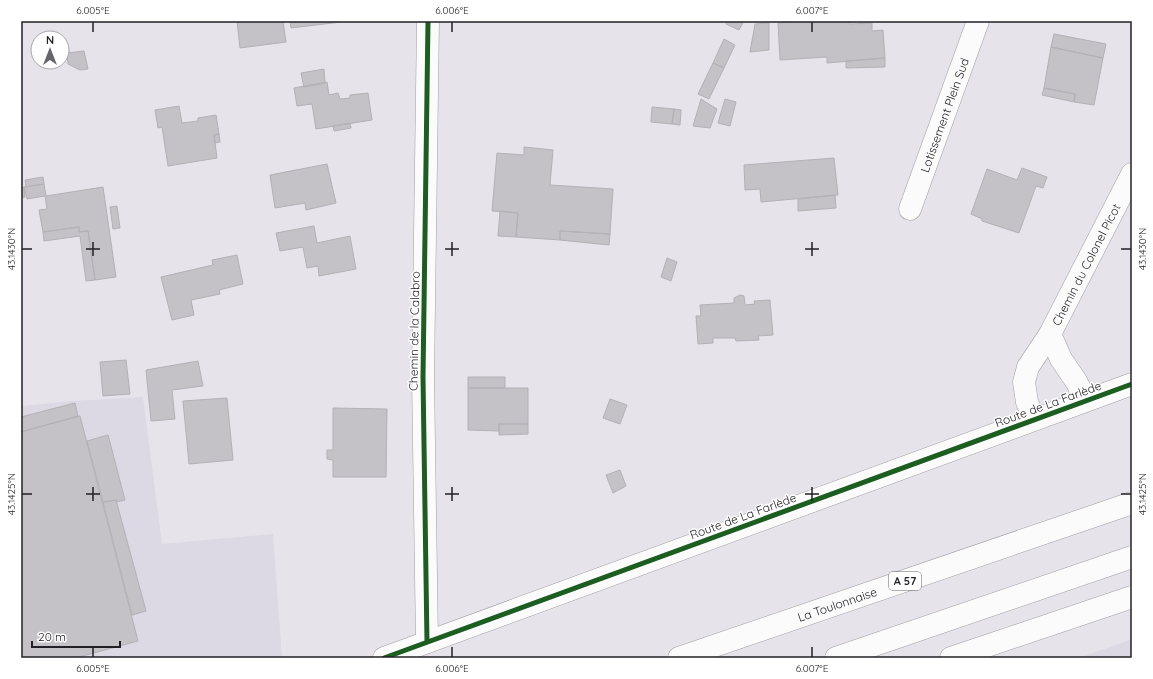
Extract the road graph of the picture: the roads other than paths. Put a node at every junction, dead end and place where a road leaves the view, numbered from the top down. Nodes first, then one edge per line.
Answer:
1 (428, 21) edge
2 (978, 21) edge
3 (1132, 174) edge
4 (910, 209) dead end
5 (1050, 334) junction
6 (1132, 384) edge
7 (1086, 400) junction
8 (1034, 420) junction
9 (1132, 503) edge
10 (1132, 557) edge
11 (1132, 597) edge
12 (427, 642) junction
13 (384, 658) edge
14 (679, 658) edge
15 (836, 658) edge
16 (951, 658) edge

1 - 12 main road, Chemin de la Calabro
2 - 4 main road, Lotissement Plein Sud
3 - 5 main road, Chemin du Colonel Picot
5 - 7 main road, Chemin du Colonel Picot
5 - 8 main road, Chemin du Colonel Picot
6 - 7 main road, Route de La Farlède
7 - 8 main road, Route de La Farlède
8 - 12 main road, Route de La Farlède
9 - 14 main road, La Toulonnaise / A 57
10 - 15 main road
11 - 16 main road
12 - 13 main road, Route de La Farlède

